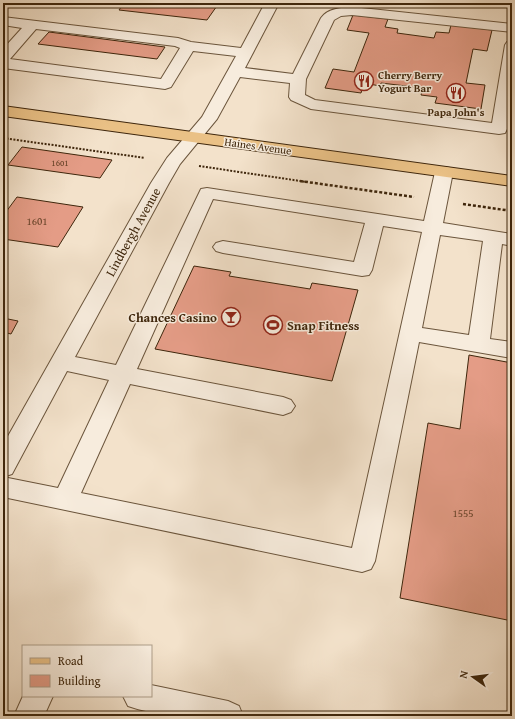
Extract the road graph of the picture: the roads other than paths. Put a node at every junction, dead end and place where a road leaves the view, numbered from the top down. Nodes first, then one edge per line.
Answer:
1 (272, 3) edge
2 (3, 20) edge
3 (33, 24) junction
4 (512, 28) edge
5 (189, 46) junction
6 (512, 48) edge
7 (246, 52) junction
8 (3, 58) edge
9 (3, 63) edge
10 (236, 72) junction
11 (298, 79) junction
12 (3, 111) edge
13 (194, 137) junction
14 (444, 172) junction
15 (512, 181) edge
16 (375, 219) junction
17 (432, 228) junction
18 (502, 238) edge
19 (224, 247) dead end
20 (410, 333) junction
21 (478, 344) junction
22 (512, 350) edge
23 (61, 362) junction
24 (124, 374) junction
25 (283, 406) dead end
26 (3, 467) edge
27 (3, 487) edge
28 (65, 500) junction
29 (38, 697) edge
30 (142, 697) edge
31 (29, 716) edge
32 (228, 716) edge

1 - 7 street, Lindbergh Avenue
2 - 3 street
3 - 5 street
3 - 8 street
4 - 11 street
5 - 7 street
5 - 9 street
6 - 11 street
7 - 10 street, Lindbergh Avenue
10 - 11 street
10 - 13 street, Lindbergh Avenue
12 - 13 main road, Haines Avenue
13 - 14 main road, Haines Avenue
13 - 23 street, Lindbergh Avenue
14 - 15 main road, Haines Avenue
14 - 17 street
16 - 17 street
16 - 19 street
16 - 24 street
17 - 18 street
17 - 20 street
18 - 21 street
20 - 21 street
20 - 28 street
21 - 22 street
23 - 24 street
23 - 26 street, Lindbergh Avenue
24 - 25 street
24 - 28 street
27 - 28 street
29 - 31 street
30 - 32 street

